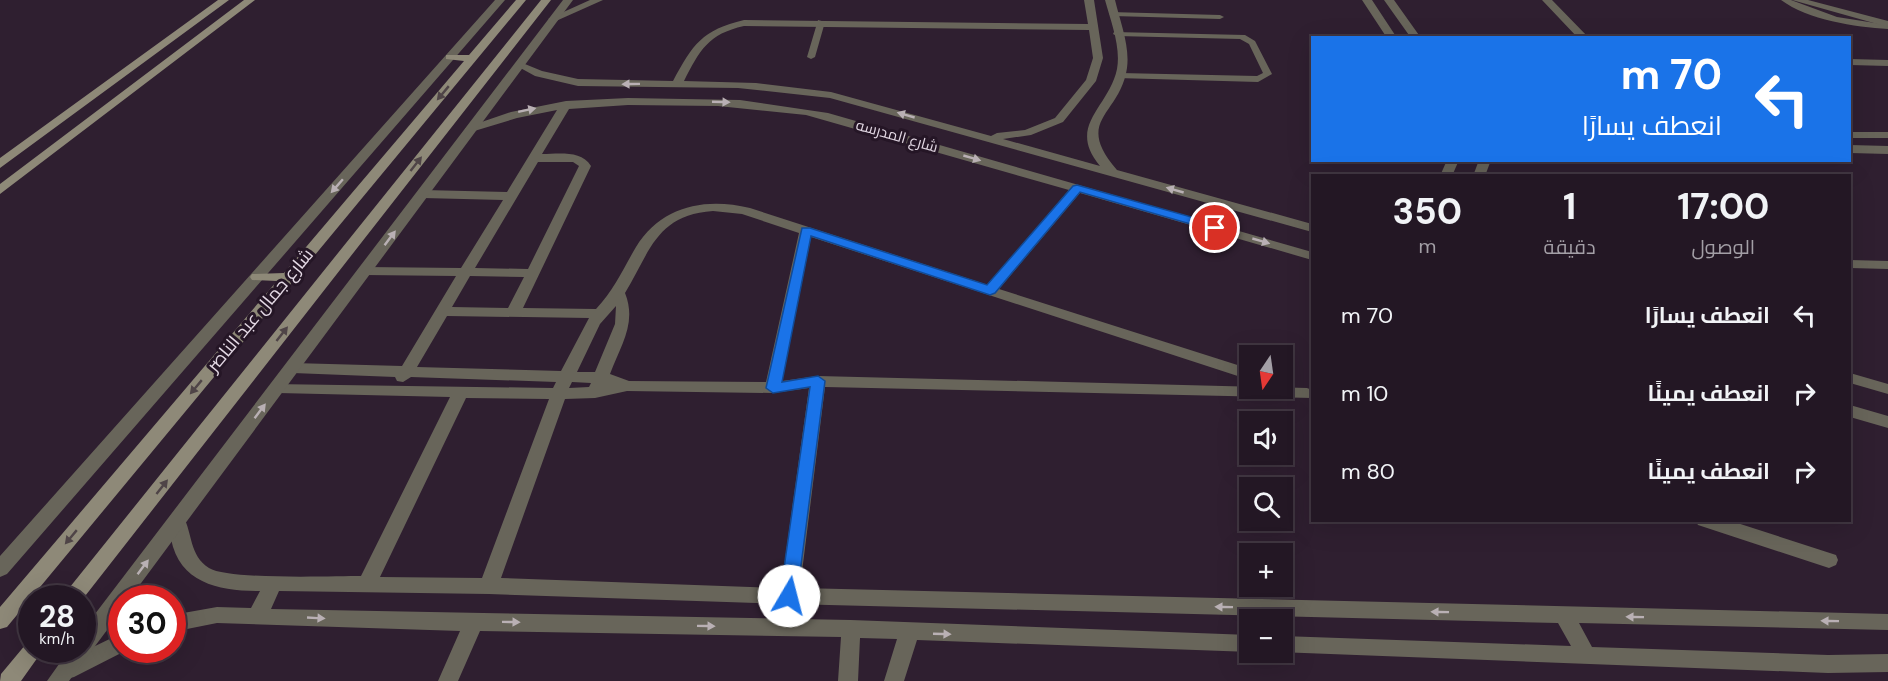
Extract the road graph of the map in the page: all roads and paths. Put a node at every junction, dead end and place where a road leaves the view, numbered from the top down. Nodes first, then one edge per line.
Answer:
1 (224, 0) edge
2 (249, 0) edge
3 (500, 0) edge
4 (521, 0) edge
5 (546, 0) edge
6 (568, 0) edge
7 (598, 0) edge
8 (1089, 0) edge
9 (1110, 0) edge
10 (1367, 0) edge
11 (1389, 0) edge
12 (1547, 0) edge
13 (1785, 0) edge
14 (1797, 0) edge
15 (1113, 14) junction
16 (1220, 17) dead end
17 (553, 20) junction
18 (821, 22) junction
19 (1888, 25) edge
20 (1093, 27) junction
21 (1117, 34) junction
22 (1391, 36) edge
23 (1415, 36) edge
24 (1582, 36) edge
25 (450, 57) junction
26 (811, 57) dead end
27 (472, 58) junction
28 (1851, 62) edge
29 (1888, 63) edge
30 (520, 65) junction
31 (1120, 76) junction
32 (661, 84) junction
33 (677, 84) junction
34 (653, 101) junction
35 (566, 104) junction
36 (471, 129) junction
37 (1851, 135) edge
38 (1888, 135) edge
39 (985, 137) junction
40 (1022, 147) junction
41 (1851, 149) edge
42 (1888, 150) edge
43 (534, 158) junction
44 (0, 164) edge
45 (1002, 166) junction
46 (1113, 173) junction
47 (1077, 188) junction
48 (0, 190) edge
49 (423, 194) junction
50 (511, 196) junction
51 (1311, 228) edge
52 (806, 231) junction
53 (1311, 256) edge
54 (1851, 264) edge
55 (1888, 265) edge
56 (365, 271) junction
57 (466, 272) junction
58 (532, 273) junction
59 (256, 277) junction
60 (288, 278) junction
61 (990, 291) junction
62 (618, 293) junction
63 (442, 311) junction
64 (513, 313) junction
65 (599, 314) junction
66 (293, 368) junction
67 (407, 371) junction
68 (1239, 371) edge
69 (568, 377) junction
70 (1851, 378) edge
71 (818, 381) junction
72 (598, 385) junction
73 (278, 388) junction
74 (773, 388) junction
75 (1293, 389) edge
76 (1888, 389) edge
77 (395, 390) junction
78 (460, 393) junction
79 (559, 394) junction
80 (1310, 394) edge
81 (1851, 411) edge
82 (1888, 422) edge
83 (177, 521) junction
84 (1710, 522) edge
85 (1829, 560) dead end
86 (0, 569) edge
87 (274, 583) junction
88 (83, 585) edge
89 (366, 585) junction
90 (489, 586) junction
91 (789, 596) junction
92 (1564, 615) junction
93 (257, 616) junction
94 (0, 621) edge
95 (186, 621) edge
96 (474, 621) junction
97 (1888, 622) edge
98 (96, 629) edge
99 (851, 629) junction
100 (909, 633) junction
101 (1239, 644) edge
102 (1293, 645) edge
103 (108, 650) edge
104 (1586, 656) junction
105 (23, 663) edge
106 (71, 663) edge
107 (1888, 663) edge
108 (61, 676) edge
109 (8, 681) edge
110 (448, 681) edge
111 (848, 681) edge
112 (894, 681) edge

1 - 44 main road
2 - 48 main road
3 - 25 street
4 - 27 main road, شارع جمال عبد الناصر
88 -> 5 main road, شارع جمال عبد الناصر
6 - 17 street
7 - 17 street
8 - 20 street
9 - 15 street
10 - 22 street
11 - 23 street
12 - 24 street
13 - 19 lane
14 - 19 street
15 - 16 lane
15 - 21 street
17 - 30 street
18 - 20 street
18 - 26 lane
18 - 33 street
20 - 39 street
21 - 31 street
21 - 31 lane
25 - 27 main road
25 -> 59 street
27 -> 60 main road, شارع جمال عبد الناصر
28 - 29 street
32 -> 30 street, شارع المدرسه
30 - 36 street
31 - 46 street
32 - 33 street, شارع المدرسه
32 - 34 street
39 -> 33 street, شارع المدرسه
34 - 35 street, شارع المدرسه
34 -> 45 street, شارع المدرسه
36 -> 35 street, شارع المدرسه
35 - 43 street
36 - 49 street
37 - 38 street
39 - 40 street, شارع المدرسه
40 - 45 street
40 - 46 street, شارع المدرسه
41 - 42 street
43 - 50 street
43 - 58 street
45 - 47 street, شارع المدرسه
51 -> 46 street, شارع المدرسه
47 -> 53 street, شارع المدرسه
47 - 61 street
49 - 50 street
56 -> 49 street
50 - 57 street
52 - 61 street
52 - 62 street
52 - 74 street
54 - 55 street
56 - 57 street
56 - 66 street
57 - 58 street
57 - 63 street
58 - 64 street
59 - 60 main road
59 - 86 street
60 -> 94 main road, شارع جمال عبد الناصر
61 - 68 street
62 - 65 street
62 - 72 street
63 - 64 street
63 - 67 street
64 - 65 street
65 - 69 street
66 - 67 street
66 - 73 street
67 - 69 street
67 - 77 street
69 - 72 street
69 - 79 street
70 - 76 street
71 - 74 street
71 - 80 street
71 - 91 street
72 - 74 street
72 - 79 street
73 - 77 street
83 -> 73 street
75 - 80 street
77 - 78 street
78 - 79 street
78 - 89 street
79 - 90 street
81 - 82 street
83 - 87 street
98 -> 83 street
84 - 85 street
87 - 89 street
87 - 93 street
89 - 90 street
90 - 91 street
92 -> 91 street
97 -> 92 street
92 - 104 street
93 - 95 street
93 -> 96 street
96 -> 99 street
96 - 110 street
99 - 100 street
99 - 111 street
100 -> 101 street
100 - 112 street
102 - 104 street
103 - 108 street
104 - 107 street
105 - 109 main road
106 - 108 street

